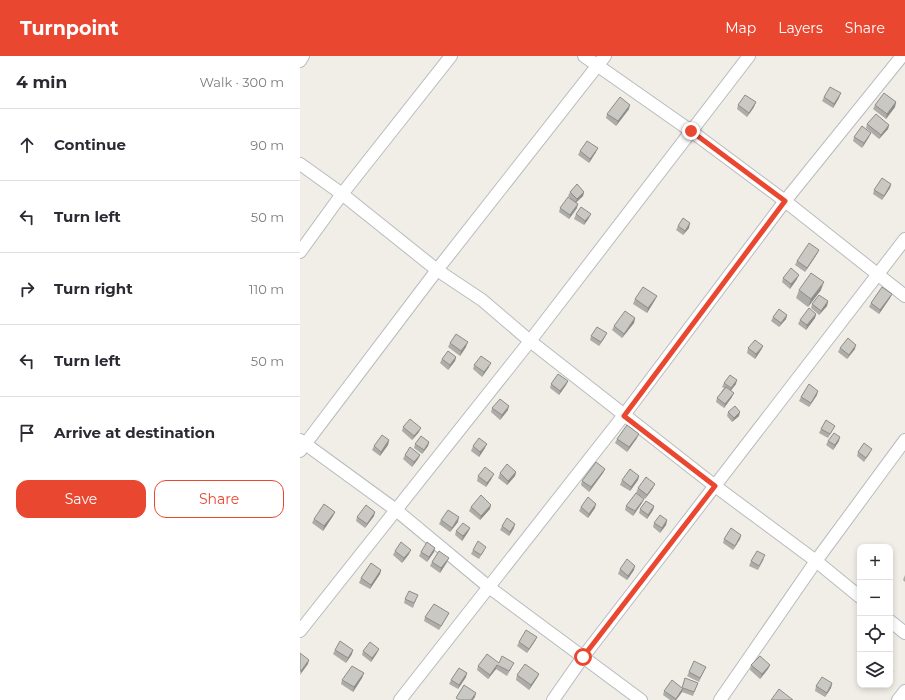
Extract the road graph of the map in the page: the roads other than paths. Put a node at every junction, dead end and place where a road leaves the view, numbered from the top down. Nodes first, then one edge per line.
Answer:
1 (304, 56) edge
2 (451, 56) edge
3 (584, 56) edge
4 (605, 56) edge
5 (749, 56) edge
6 (902, 56) edge
7 (300, 61) edge
8 (597, 66) junction
9 (691, 131) junction
10 (300, 164) edge
11 (342, 194) junction
12 (785, 201) junction
13 (905, 239) edge
14 (300, 252) edge
15 (437, 270) junction
16 (877, 273) junction
17 (905, 296) edge
18 (530, 341) junction
19 (624, 416) junction
20 (905, 440) edge
21 (302, 445) edge
22 (715, 486) junction
23 (396, 510) junction
24 (816, 561) junction
25 (490, 588) junction
26 (857, 595) edge
27 (893, 623) edge
28 (300, 631) edge
29 (905, 633) edge
30 (583, 657) junction
31 (905, 691) edge
32 (400, 700) edge
33 (553, 700) edge
34 (641, 700) edge
35 (720, 700) edge
36 (898, 700) edge

1 - 7 street
2 - 11 street
3 - 8 street
4 - 8 street
5 - 9 street
6 - 12 street
8 - 9 street
8 - 15 street
9 - 12 street
9 - 18 street
10 - 11 street
11 - 14 street
11 - 15 street
12 - 16 street
12 - 19 street
13 - 16 street
15 - 18 street
15 - 21 street
16 - 17 street
16 - 22 street
18 - 19 street
18 - 23 street
19 - 22 street
19 - 25 street
20 - 24 street
21 - 23 street
22 - 24 street
22 - 30 street
23 - 25 street
23 - 28 street
24 - 26 street
24 - 35 street
25 - 30 street
25 - 32 street
27 - 29 street
30 - 33 street
30 - 34 street
31 - 36 street

